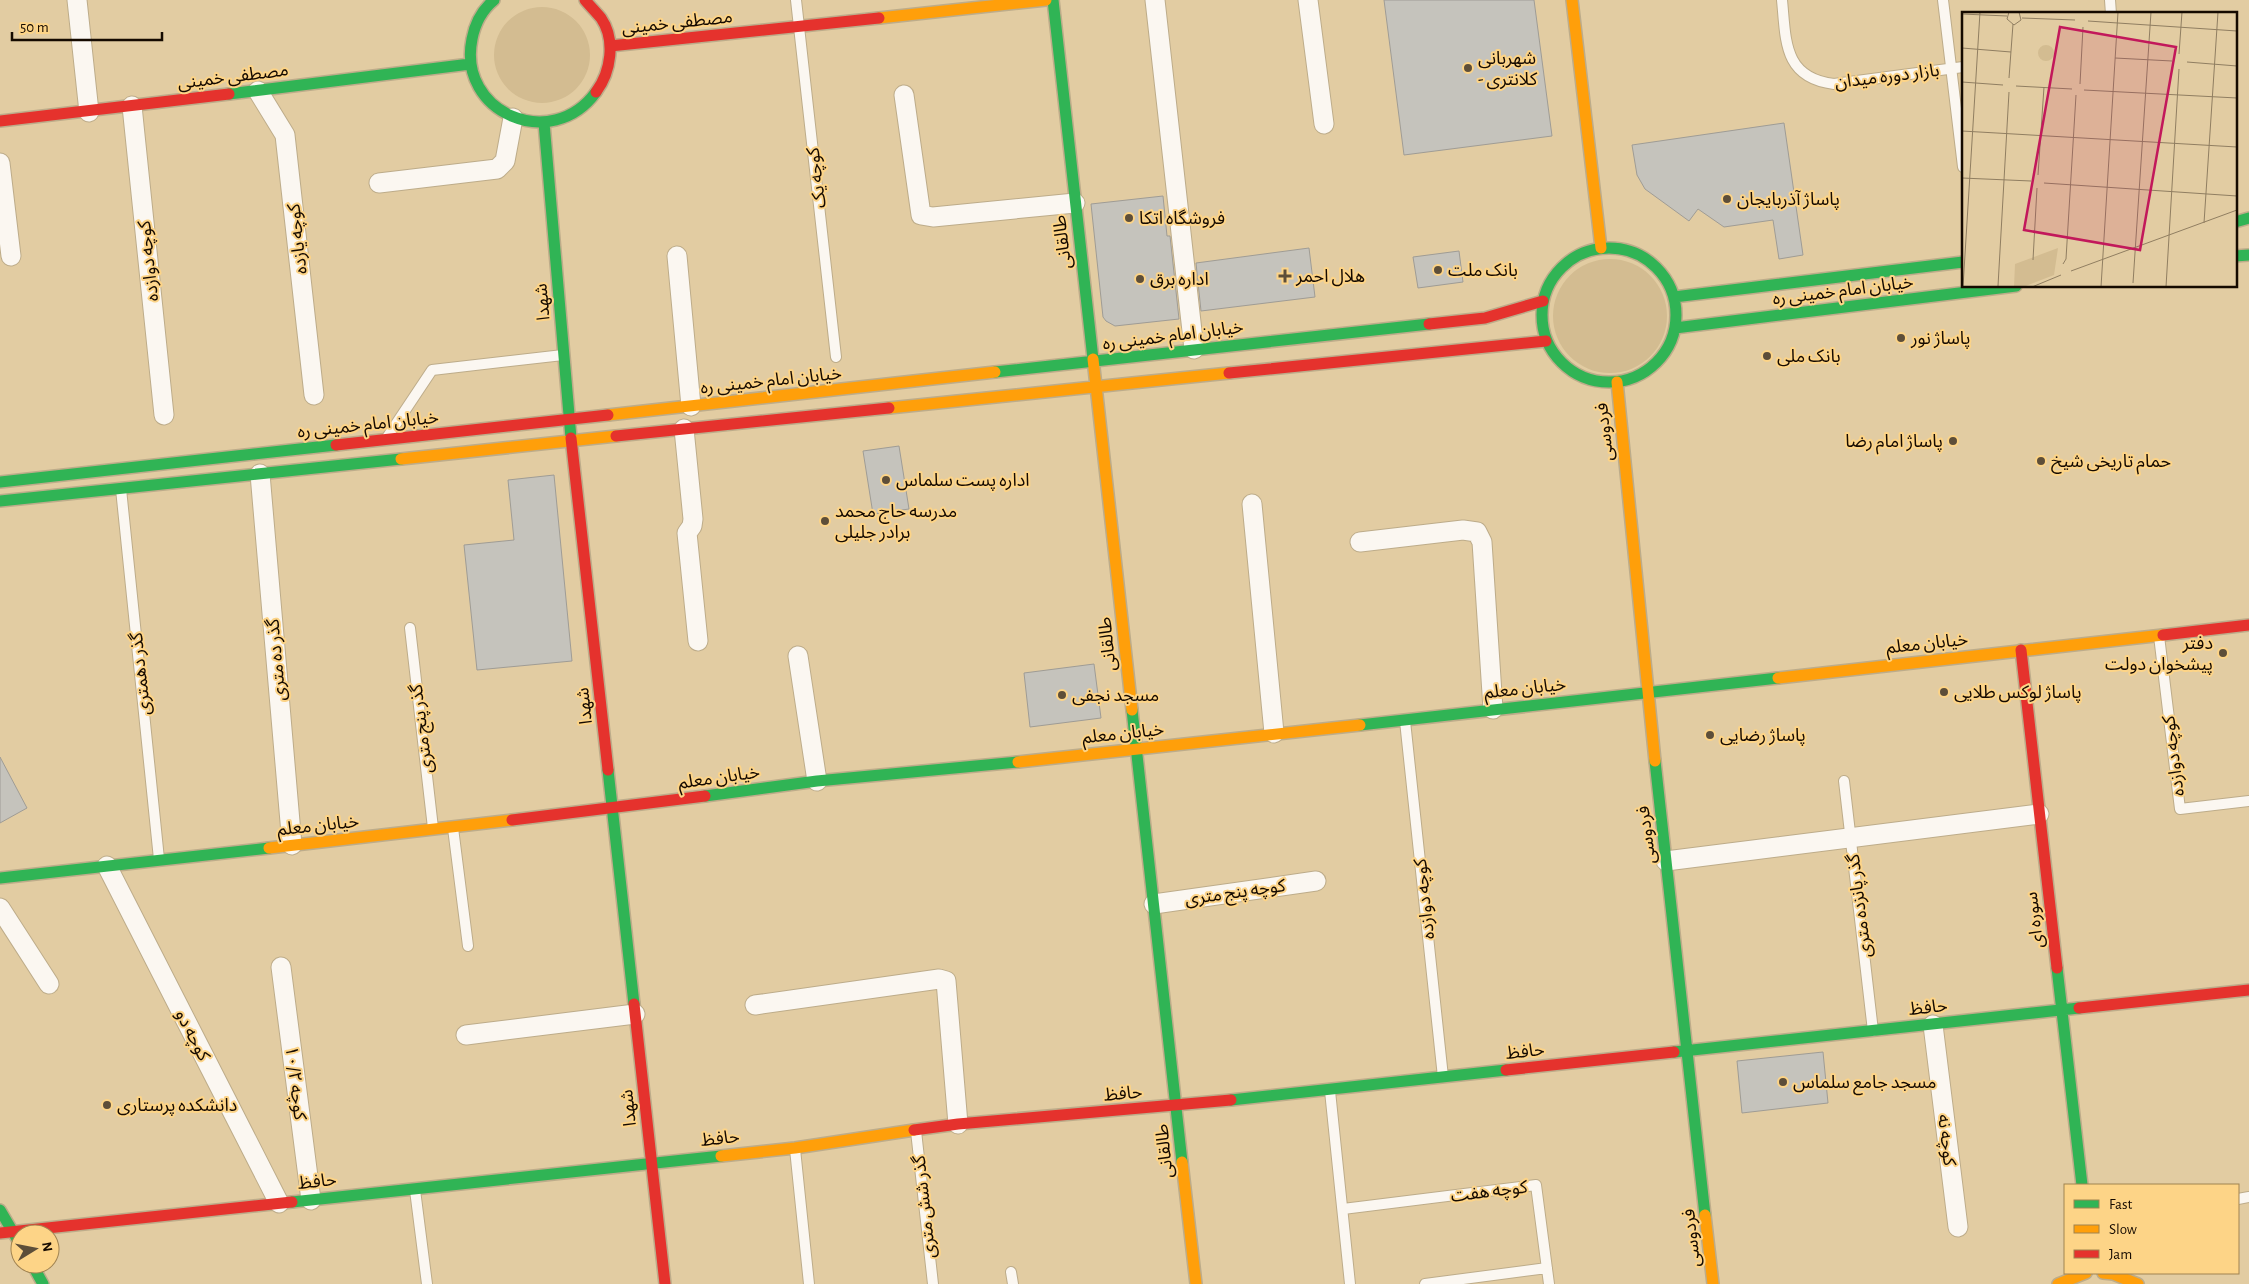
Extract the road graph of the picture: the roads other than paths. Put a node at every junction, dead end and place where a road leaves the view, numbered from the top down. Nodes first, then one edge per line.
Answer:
1 (77, 0) edge
2 (494, 0) edge
3 (585, 0) edge
4 (796, 0) edge
5 (1046, 0) edge
6 (1053, 0) edge
7 (1155, 0) edge
8 (1308, 0) edge
9 (1572, 0) edge
10 (1782, 0) edge
11 (1943, 0) edge
12 (798, 27) junction
13 (610, 46) junction
14 (470, 64) junction
15 (1962, 67) edge
16 (1950, 68) junction
17 (258, 90) junction
18 (904, 95) dead end
19 (132, 106) junction
20 (89, 112) junction
21 (513, 118) junction
22 (0, 121) edge
23 (544, 123) junction
24 (1324, 124) dead end
25 (1962, 159) edge
26 (0, 163) edge
27 (379, 183) dead end
28 (1075, 203) junction
29 (2249, 218) edge
30 (2236, 222) edge
31 (1600, 248) junction
32 (2249, 255) edge
33 (11, 256) dead end
34 (677, 256) dead end
35 (2236, 256) edge
36 (1962, 262) edge
37 (2000, 288) edge
38 (1674, 297) junction
39 (1543, 302) junction
40 (1675, 328) junction
41 (1546, 341) junction
42 (1194, 350) junction
43 (564, 355) junction
44 (836, 357) dead end
45 (1094, 362) junction
46 (1617, 382) junction
47 (1096, 388) junction
48 (314, 395) dead end
49 (691, 406) junction
50 (164, 415) dead end
51 (570, 419) junction
52 (684, 429) junction
53 (386, 439) junction
54 (572, 442) junction
55 (260, 474) junction
56 (0, 482) edge
57 (121, 489) junction
58 (0, 501) edge
59 (1252, 504) dead end
60 (1360, 542) dead end
61 (2249, 625) edge
62 (410, 628) dead end
63 (2159, 635) junction
64 (698, 641) dead end
65 (2021, 650) junction
66 (798, 656) dead end
67 (1647, 692) junction
68 (1493, 709) junction
69 (1404, 720) junction
70 (1274, 733) junction
71 (1137, 750) junction
72 (817, 781) junction
73 (1844, 781) dead end
74 (2249, 801) edge
75 (613, 809) junction
76 (2039, 814) junction
77 (453, 827) junction
78 (433, 829) junction
79 (1851, 837) junction
80 (292, 845) junction
81 (159, 860) junction
82 (1666, 861) junction
83 (107, 866) junction
84 (0, 878) edge
85 (1316, 881) dead end
86 (1154, 904) junction
87 (0, 908) edge
88 (468, 946) dead end
89 (281, 967) dead end
90 (49, 984) dead end
91 (2249, 990) edge
92 (754, 1005) dead end
93 (2062, 1010) junction
94 (635, 1014) junction
95 (1932, 1024) junction
96 (1874, 1031) junction
97 (466, 1035) dead end
98 (1687, 1051) junction
99 (1443, 1078) junction
100 (1329, 1090) junction
101 (1177, 1106) junction
102 (958, 1124) junction
103 (916, 1130) junction
104 (795, 1148) junction
105 (652, 1163) junction
106 (2082, 1184) edge
107 (415, 1189) junction
108 (310, 1200) junction
109 (279, 1203) junction
110 (1343, 1209) junction
111 (0, 1210) edge
112 (1958, 1226) dead end
113 (10, 1227) edge
114 (60, 1227) edge
115 (1547, 1268) junction
116 (1011, 1272) dead end
117 (2083, 1274) edge
118 (2113, 1274) edge
119 (427, 1284) edge
120 (666, 1284) edge
121 (809, 1284) edge
122 (933, 1284) edge
123 (1013, 1284) edge
124 (1196, 1284) edge
125 (1350, 1284) edge
126 (1425, 1284) edge
127 (1549, 1284) edge
128 (1713, 1284) edge
129 (2058, 1284) edge
130 (2138, 1284) edge

1 - 20 street
2 - 14 street
3 - 13 street
4 - 12 lane, کوچه یک
5 - 12 street, مصطفی خمینی
6 - 28 street, طالقانی
7 - 42 street
8 - 24 street
9 - 31 street
10 - 16 lane, بازار دوره میدان
11 - 16 lane
12 - 13 street, مصطفی خمینی
12 - 44 lane, کوچه یک
13 - 23 street
14 - 17 street, مصطفی خمینی
14 - 21 street
15 - 16 lane, بازار دوره میدان
16 - 25 lane
17 - 19 street, مصطفی خمینی
17 - 48 street, کوچه یازده
18 - 28 street
19 - 20 street, مصطفی خمینی
19 - 50 street, کوچه دوازده
20 - 22 street, مصطفی خمینی
21 - 23 street
21 - 27 street
23 - 43 street, شهدا
26 - 33 street
28 - 45 street, طالقانی
29 - 30 street
31 - 38 street
31 - 39 street
32 - 35 street
34 - 49 street
36 - 38 street, خیابان امام خمینی ره
37 - 40 street, خیابان امام خمینی ره
38 - 40 street
39 - 41 street
39 - 42 street, خیابان امام خمینی ره
40 - 46 street
41 - 46 street
41 - 47 street
42 - 45 street, خیابان امام خمینی ره
43 - 51 street, شهدا
43 - 53 lane
45 - 47 street, طالقانی
45 - 49 street, خیابان امام خمینی ره
46 - 67 street, فردوسی
47 - 52 street
47 - 71 street, طالقانی
49 - 51 street, خیابان امام خمینی ره
51 - 53 street, خیابان امام خمینی ره
51 - 54 street, شهدا
52 - 54 street
52 - 64 street
53 - 56 street, خیابان امام خمینی ره
54 - 55 street
54 - 75 street, شهدا
55 - 57 street
55 - 80 street, گذر ده متری
57 - 58 street
57 - 81 lane, گذر دهمتری
59 - 70 street
60 - 68 street
61 - 63 street, خیابان معلم
62 - 78 lane, گذر پنج متری
63 - 65 street, خیابان معلم
63 - 74 lane, کوچه دوازده
65 - 67 street, خیابان معلم
65 - 76 street, سوره ای
66 - 72 street
67 - 68 street, خیابان معلم
67 - 82 street, فردوسی
68 - 69 street, خیابان معلم
69 - 70 street, خیابان معلم
69 - 99 lane, کوچه دوازده
70 - 71 street, خیابان معلم
71 - 72 street, خیابان معلم
71 - 86 street, طالقانی
72 - 75 street, خیابان معلم
73 - 79 lane, گذر پانزده متری
75 - 77 street, خیابان معلم
75 - 94 street, شهدا
76 - 79 street
76 - 93 street, سوره ای
77 - 78 street, خیابان معلم
77 - 88 lane
78 - 80 street, خیابان معلم
79 - 82 street
79 - 96 lane, گذر پانزده متری
80 - 81 street, خیابان معلم
81 - 83 street, خیابان معلم
82 - 98 street, فردوسی
83 - 84 street, خیابان معلم
83 - 109 street, کوچه دو
85 - 86 street, کوچه پنج متری
86 - 101 street, طالقانی
87 - 90 street
89 - 108 street, کوچه ۱۰/۲
91 - 93 street, حافظ
92 - 102 street
93 - 95 street, حافظ
93 - 106 street, سوره ای
94 - 97 street
94 - 105 street, شهدا
95 - 96 street, حافظ
95 - 112 street, کوچه نه
96 - 98 street, حافظ
98 - 99 street, حافظ
98 - 128 street, فردوسی
99 - 100 street, حافظ
100 - 101 street, حافظ
100 - 110 lane
101 - 102 street, حافظ
101 - 124 street, طالقانی
102 - 103 street, حافظ
103 - 104 street, حافظ
103 - 122 lane, گذر شش متری
104 - 105 street, حافظ
104 - 121 lane
105 - 107 street, حافظ
105 - 120 street, شهدا
107 - 108 street, حافظ
107 - 119 lane
108 - 109 street, حافظ
109 - 114 street, حافظ
110 - 115 lane, کوچه هفت
110 - 125 lane
111 - 113 street
115 - 126 lane
115 - 127 lane, کوچه هفت
116 - 123 lane
117 - 129 street
118 - 130 street

